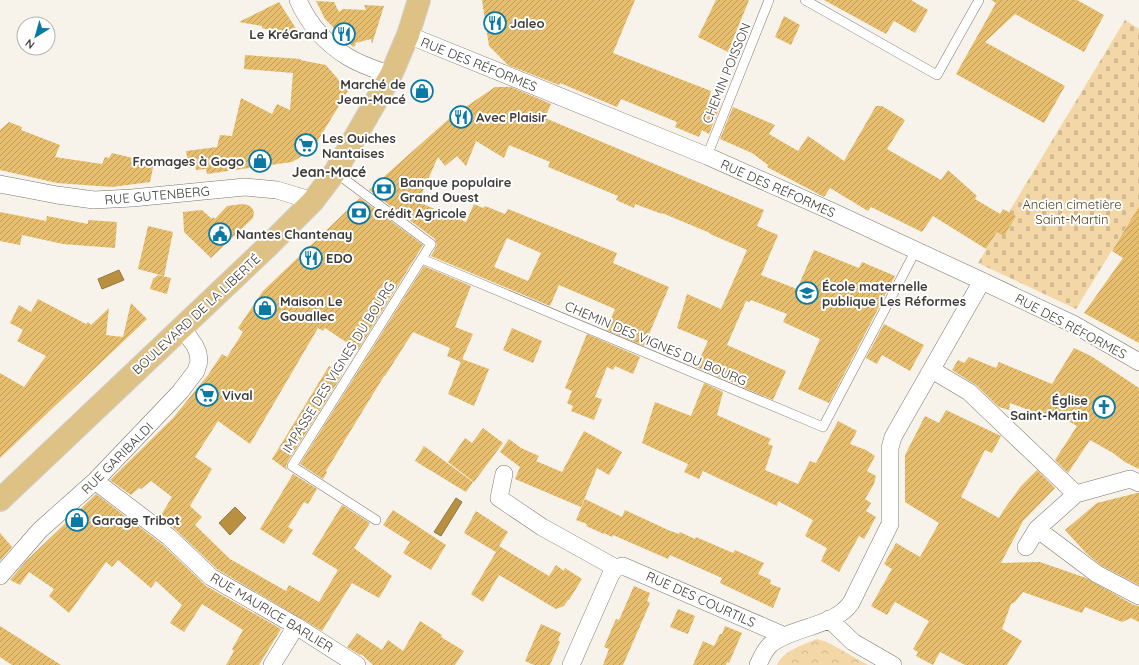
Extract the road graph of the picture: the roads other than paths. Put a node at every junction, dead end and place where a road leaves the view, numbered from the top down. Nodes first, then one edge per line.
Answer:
1 (298, 0) edge
2 (419, 0) edge
3 (769, 0) edge
4 (805, 0) edge
5 (979, 0) edge
6 (408, 35) junction
7 (391, 76) junction
8 (707, 156) junction
9 (335, 172) junction
10 (0, 184) edge
11 (313, 201) junction
12 (916, 250) junction
13 (422, 259) junction
14 (982, 281) junction
15 (182, 327) junction
16 (1139, 362) edge
17 (932, 370) junction
18 (504, 474) dead end
19 (95, 481) junction
20 (1139, 483) edge
21 (5, 490) edge
22 (1076, 494) junction
23 (376, 520) dead end
24 (1038, 529) junction
25 (1026, 547) dead end
26 (616, 568) junction
27 (0, 576) edge
28 (1139, 596) edge
29 (829, 619) junction
30 (296, 626) junction
31 (785, 636) junction
32 (272, 665) edge
33 (357, 665) edge
34 (571, 665) edge
35 (758, 665) edge
36 (893, 665) edge

1 - 7 street
2 - 6 main road, BOULEVARD DE LA LIBERTÉ
3 - 8 lane, CHEMIN POISSON
4 - 5 lane
6 - 7 main road, BOULEVARD DE LA LIBERTÉ
6 - 8 street, RUE DES RÉFORMES
7 - 9 main road, BOULEVARD DE LA LIBERTÉ
8 - 12 street, RUE DES RÉFORMES
9 - 11 main road, BOULEVARD DE LA LIBERTÉ
9 - 13 lane
10 - 11 street, RUE GUTENBERG
11 - 15 main road, BOULEVARD DE LA LIBERTÉ
12 - 13 lane, CHEMIN DES VIGNES DU BOURG
12 - 14 street, RUE DES RÉFORMES
13 - 23 lane, IMPASSE DES VIGNES DU BOURG
14 - 16 street, RUE DES RÉFORMES
14 - 17 street
15 - 19 street, RUE GARIBALDI
15 - 21 main road, BOULEVARD DE LA LIBERTÉ
17 - 22 street
17 - 29 street
18 - 26 street, RUE DES COURTILS
19 - 27 street, RUE GARIBALDI
19 - 30 street, RUE MAURICE BARLIER
20 - 22 street
22 - 24 street
24 - 25 street
24 - 28 street
26 - 31 street, RUE DES COURTILS
26 - 34 street
29 - 31 street
29 - 36 street
30 - 32 street
30 - 33 street, RUE MAURICE BARLIER
31 - 35 street

